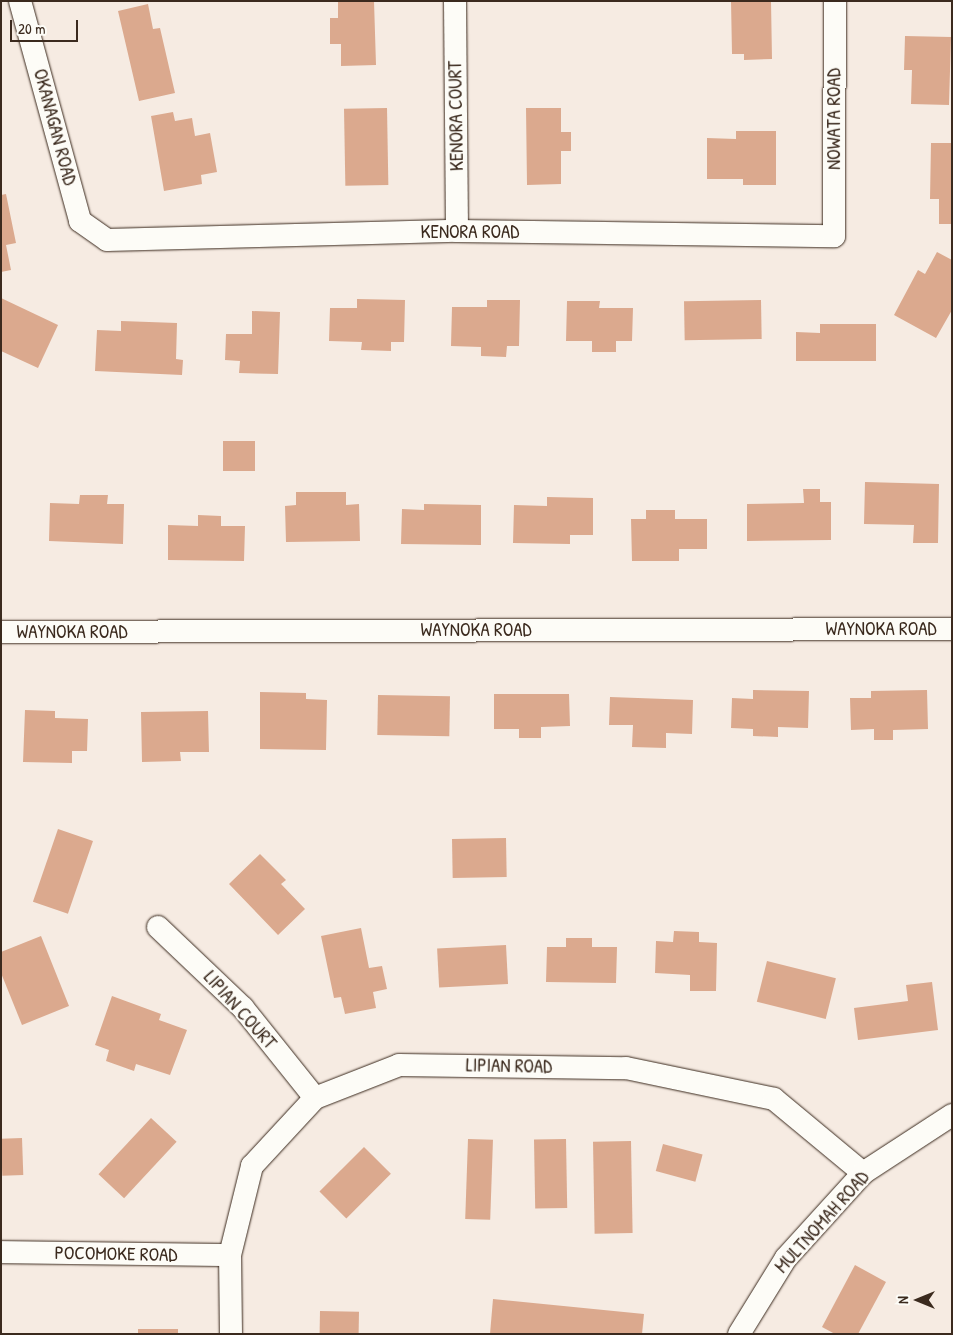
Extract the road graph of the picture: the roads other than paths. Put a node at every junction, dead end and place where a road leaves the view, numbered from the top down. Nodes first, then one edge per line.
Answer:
1 (20, 1) edge
2 (455, 1) edge
3 (835, 1) edge
4 (457, 231) junction
5 (834, 236) joint
6 (107, 240) joint
7 (952, 629) edge
8 (1, 632) edge
9 (158, 927) dead end
10 (315, 1098) junction
11 (952, 1115) edge
12 (863, 1173) junction
13 (1, 1252) edge
14 (230, 1255) junction
15 (232, 1334) edge
16 (739, 1334) edge

1 - 6 street, OKANAGAN ROAD
2 - 4 street, KENORA COURT
3 - 5 street, NOWATA ROAD
4 - 5 street, KENORA ROAD
4 - 6 street, KENORA ROAD
7 - 8 street, WAYNOKA ROAD
9 - 10 street, LIPIAN COURT
10 - 12 street, LIPIAN ROAD
10 - 14 street, LIPIAN ROAD
11 - 12 street, MULTNOMAH ROAD
12 - 16 street, MULTNOMAH ROAD
13 - 14 street, POCOMOKE ROAD
14 - 15 street, LIPIAN ROAD

